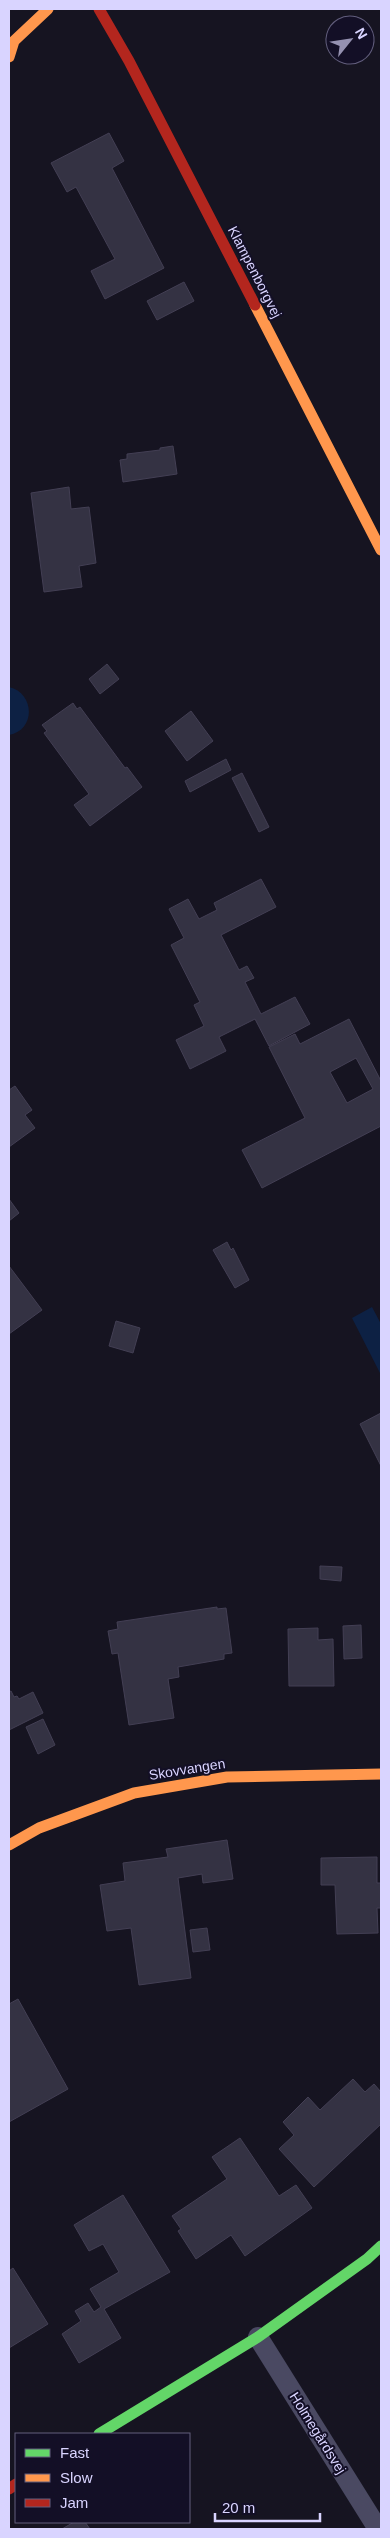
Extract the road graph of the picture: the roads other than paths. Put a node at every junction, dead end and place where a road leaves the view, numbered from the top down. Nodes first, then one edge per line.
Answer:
1 (48, 9) edge
2 (98, 9) edge
3 (9, 57) edge
4 (381, 550) edge
5 (381, 1774) edge
6 (9, 1845) edge
7 (381, 2246) edge
8 (258, 2337) junction
9 (101, 2433) edge
10 (378, 2529) edge

1 - 3 street
2 - 4 street, Klampenborgvej
5 - 6 street, Skovvangen
7 - 8 street
8 - 9 street
8 - 10 lane, Holmegårdsvej

